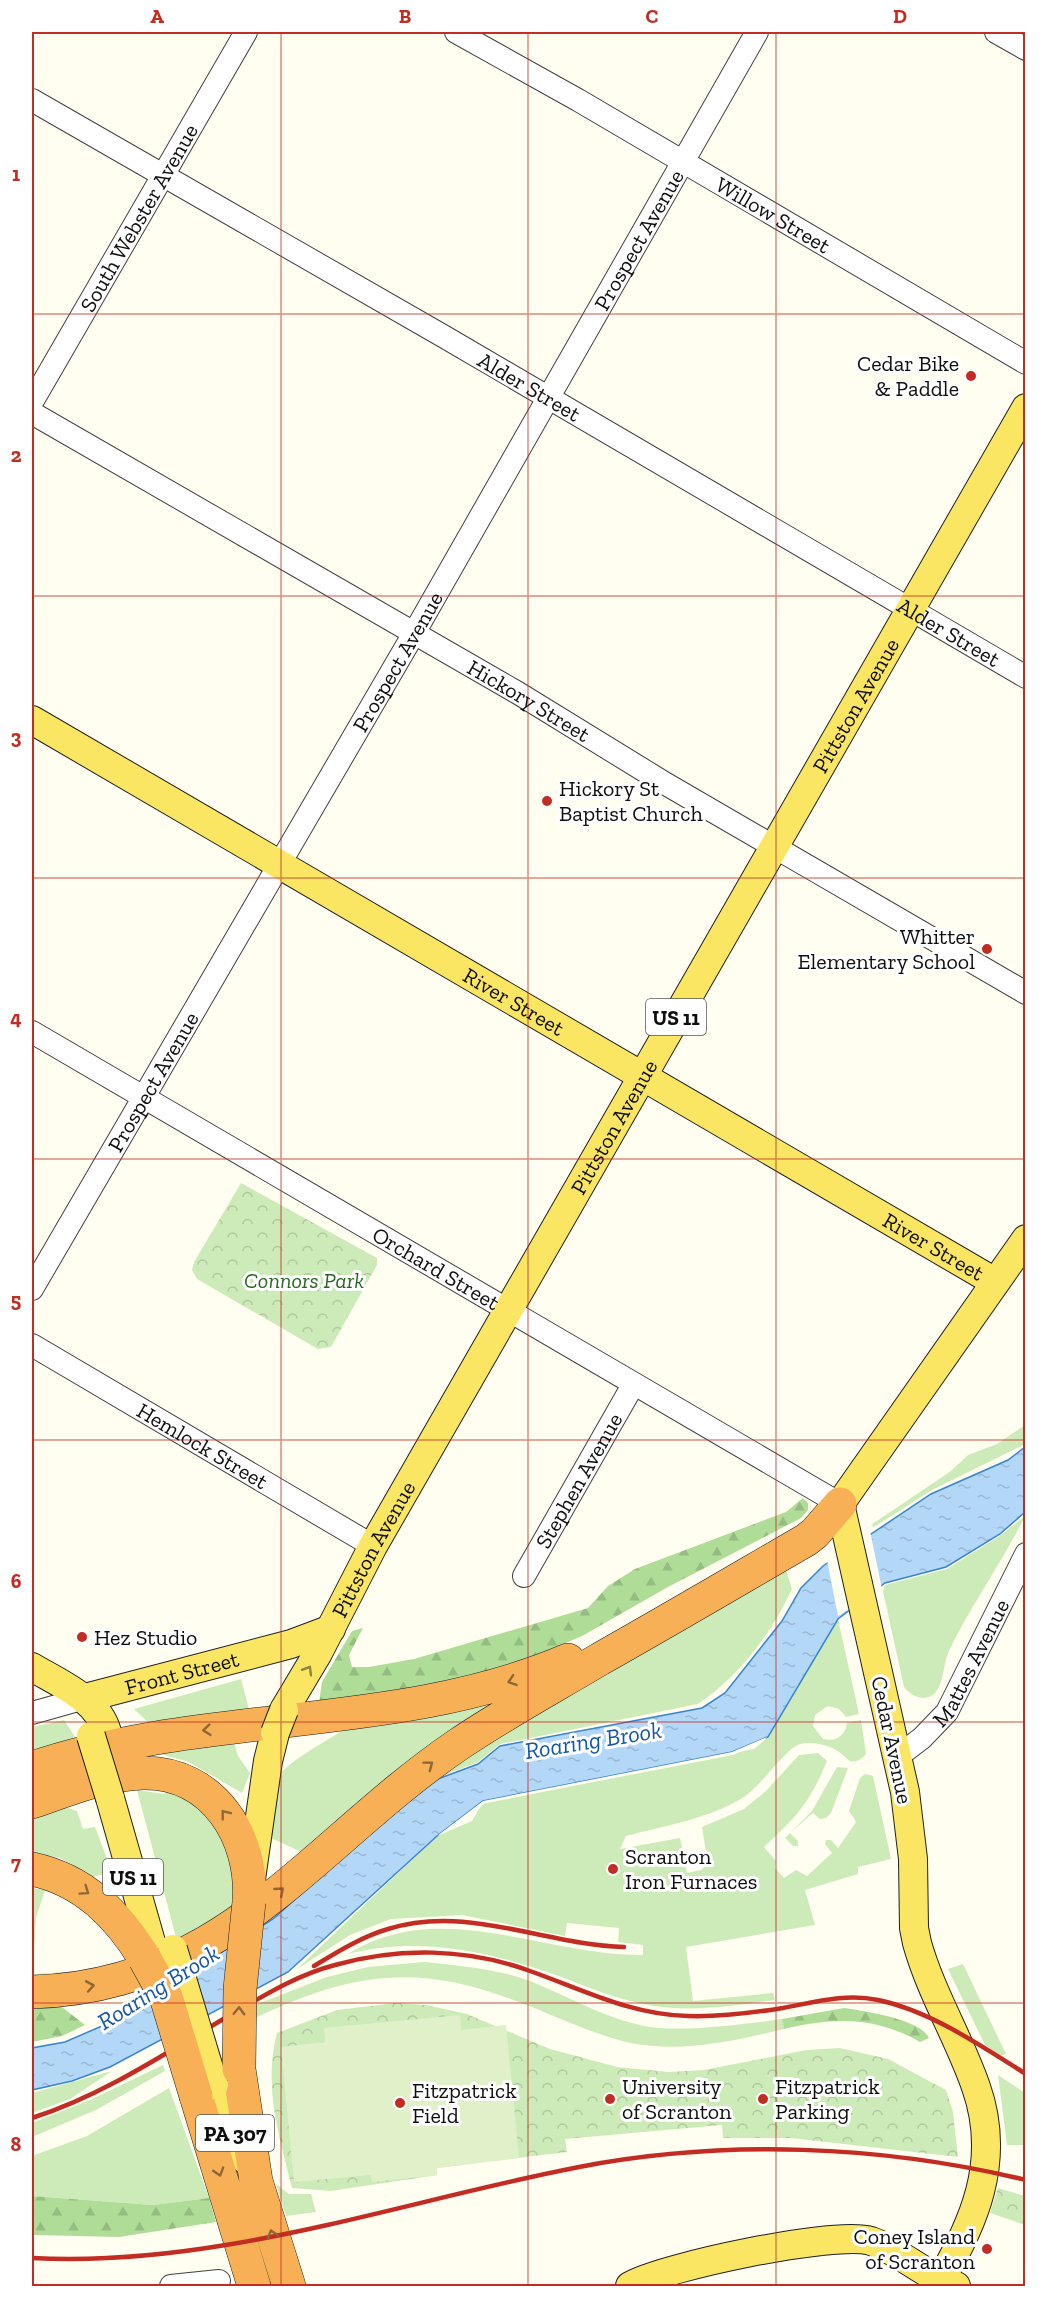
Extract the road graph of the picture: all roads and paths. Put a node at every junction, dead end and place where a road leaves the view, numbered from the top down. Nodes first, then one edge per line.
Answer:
1 (246, 32) edge
2 (456, 32) edge
3 (757, 32) edge
4 (996, 32) edge
5 (1026, 49) edge
6 (32, 100) edge
7 (683, 163) junction
8 (162, 176) junction
9 (1026, 363) edge
10 (547, 398) junction
11 (32, 402) edge
12 (1026, 408) edge
13 (32, 413) edge
14 (910, 610) junction
15 (413, 635) junction
16 (1026, 677) edge
17 (32, 720) edge
18 (774, 847) junction
19 (281, 864) junction
20 (1026, 993) edge
21 (32, 1032) edge
22 (642, 1076) junction
23 (145, 1098) junction
24 (1026, 1239) edge
25 (995, 1282) junction
26 (32, 1289) edge
27 (507, 1311) junction
28 (32, 1345) edge
29 (633, 1384) junction
30 (840, 1504) junction
31 (373, 1546) junction
32 (1026, 1554) edge
33 (524, 1576) dead end
34 (331, 1629) junction
35 (32, 1667) edge
36 (85, 1698) junction
37 (32, 1713) edge
38 (897, 1757) junction
39 (32, 1768) edge
40 (32, 1802) edge
41 (32, 1869) edge
42 (249, 1895) junction
43 (158, 1955) junction
44 (32, 1992) edge
45 (216, 2083) junction
46 (219, 2281) dead end
47 (945, 2285) edge
48 (171, 2286) edge
49 (254, 2286) edge
50 (289, 2286) edge
51 (630, 2286) edge

1 - 8 street, South Webster Avenue
2 - 7 street, Willow Street
3 - 7 street, Prospect Avenue
4 - 5 street
6 - 8 street, Alder Street
7 - 9 street, Willow Street
7 - 10 street, Prospect Avenue
8 - 10 street, Alder Street
8 - 11 street, South Webster Avenue
10 - 14 street, Alder Street
10 - 15 street, Prospect Avenue
12 - 14 main road, Pittston Avenue / US 11
13 - 15 street, Hickory Street
14 - 16 street, Alder Street
14 - 18 main road, Pittston Avenue / US 11
15 - 18 street, Hickory Street
15 - 19 street, Prospect Avenue
17 - 19 main road, River Street
18 - 20 street, Hickory Street
18 - 22 main road, Pittston Avenue / US 11
19 - 22 main road, River Street
19 - 23 street, Prospect Avenue
21 - 23 street, Orchard Street
22 - 25 main road, River Street
22 - 27 main road, Pittston Avenue / US 11
23 - 26 street, Prospect Avenue
23 - 27 street, Orchard Street
24 - 25 main road
25 - 30 main road
27 - 29 street, Orchard Street
27 - 31 main road, Pittston Avenue / US 11
28 - 31 street, Hemlock Street
29 - 30 street, Orchard Street
29 - 33 street, Stephen Avenue
30 - 38 main road, Cedar Avenue
30 -> 39 highway
44 -> 30 highway
31 - 34 main road, Pittston Avenue / US 11
32 - 38 street, Mattes Avenue
34 - 36 main road, Front Street
42 -> 34 main road, US 11
35 - 36 main road, PA 307
36 - 37 street, Front Street
36 - 43 main road, PA 307
38 - 47 main road, Cedar Avenue
42 -> 40 highway
41 -> 43 highway
45 -> 42 highway, US 11, bridge
43 - 45 main road, PA 307, bridge
43 - 45 highway, US 11, bridge
45 -> 49 highway, US 11
50 -> 45 highway, US 11
46 - 48 street
47 - 51 main road

